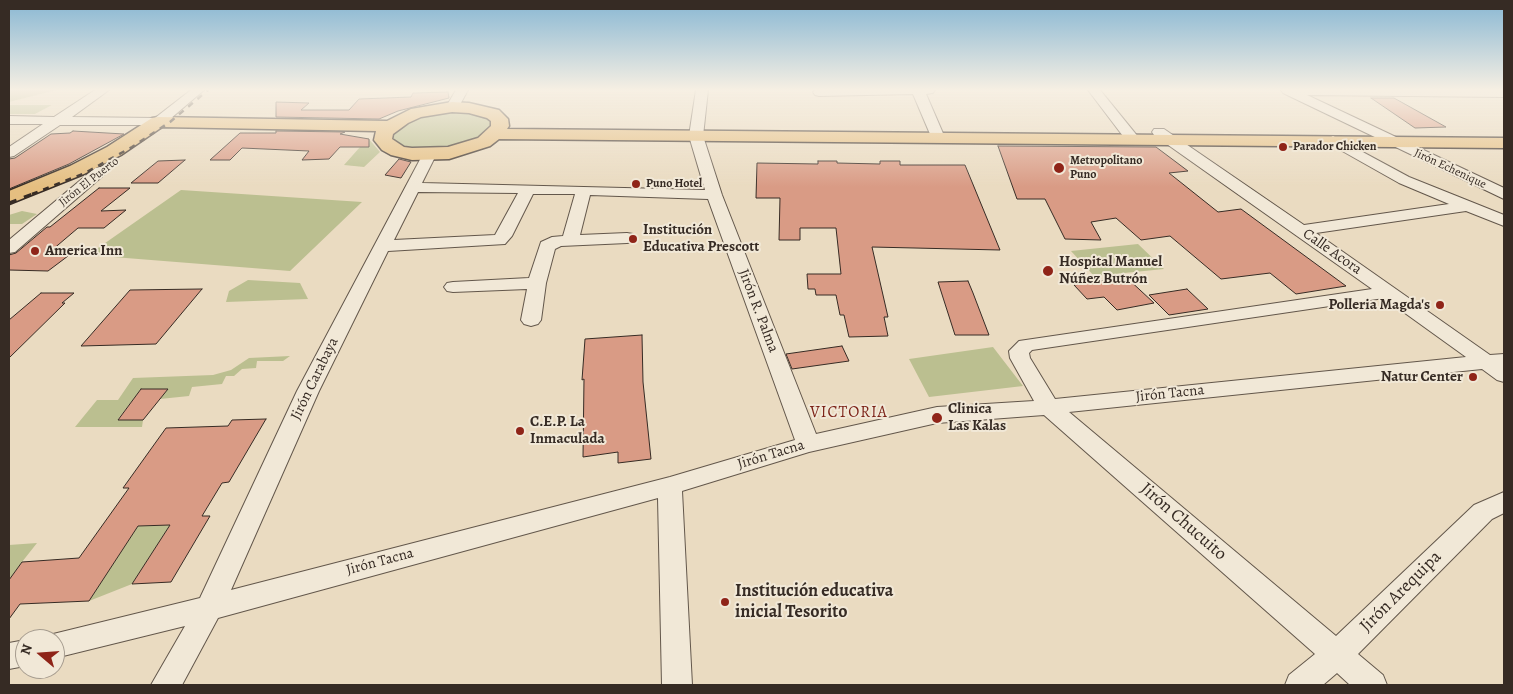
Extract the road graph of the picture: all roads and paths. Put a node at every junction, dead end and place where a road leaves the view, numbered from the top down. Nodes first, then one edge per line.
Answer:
1 (22, 122) edge
2 (40, 122) edge
3 (48, 122) edge
4 (108, 122) edge
5 (164, 122) edge
6 (400, 122) edge
7 (499, 122) edge
8 (698, 122) edge
9 (931, 122) edge
10 (1120, 122) edge
11 (1357, 122) edge
12 (36, 125) junction
13 (161, 125) junction
14 (9, 128) edge
15 (388, 129) junction
16 (498, 130) junction
17 (697, 132) junction
18 (1376, 132) junction
19 (936, 134) junction
20 (1504, 134) edge
21 (1131, 136) junction
22 (1165, 136) junction
23 (9, 139) edge
24 (1333, 140) junction
25 (1392, 141) junction
26 (1504, 143) edge
27 (9, 153) edge
28 (429, 155) junction
29 (100, 171) junction
30 (413, 186) junction
31 (528, 189) junction
32 (584, 190) junction
33 (1504, 194) edge
34 (714, 195) junction
35 (9, 198) edge
36 (1469, 206) junction
37 (9, 207) edge
38 (1504, 221) edge
39 (1301, 230) junction
40 (627, 238) dead end
41 (570, 241) junction
42 (382, 246) junction
43 (9, 248) edge
44 (537, 283) junction
45 (453, 287) dead end
46 (1388, 292) junction
47 (531, 320) dead end
48 (1494, 360) edge
49 (1504, 375) edge
50 (1049, 407) junction
51 (808, 444) junction
52 (670, 486) junction
53 (1504, 502) edge
54 (209, 608) junction
55 (65, 643) edge
56 (1337, 655) junction
57 (166, 685) edge
58 (677, 685) edge
59 (1300, 685) edge
60 (1372, 685) edge

1 - 12 street
2 - 12 street
3 - 12 street
4 - 13 street
5 - 13 street
6 - 15 main road
7 - 16 main road
8 - 17 street, Jirón R. Palma
9 - 19 street
10 - 21 street
11 - 18 street, Jirón Echenique
12 - 13 street
12 - 14 street
12 - 23 street
12 - 27 street
13 - 15 main road
13 - 29 main road, Jirón El Puerto
13 - 35 main road
15 - 28 main road
16 - 17 main road
16 - 28 main road
17 - 19 main road
17 - 34 street, Jirón R. Palma
18 - 20 main road
18 - 22 main road
18 - 25 street, Jirón Echenique
19 - 21 main road
21 - 22 main road
22 - 24 main road
22 - 39 street, Calle Acora
24 - 25 main road
24 - 36 street
25 - 26 main road
25 - 33 street, Jirón Echenique
28 - 30 street, Jirón Carabaya
29 - 37 main road
29 - 43 street, Jirón El Puerto
30 - 31 street
30 - 42 street, Jirón Carabaya
31 - 32 street
31 - 42 street
32 - 34 street
32 - 41 street
34 - 51 street, Jirón R. Palma
36 - 38 street
36 - 39 street
39 - 46 street, Calle Acora
40 - 41 street
41 - 44 street
42 - 54 street, Jirón Carabaya
44 - 45 street
44 - 47 street
46 - 48 street, Calle Acora
46 - 50 street, Jirón Chucuito
48 - 49 street, Calle Acora
48 - 50 street, Jirón Tacna
50 - 51 street, Jirón Tacna
50 - 56 street, Jirón Chucuito
51 - 52 street, Jirón Tacna
52 - 54 street, Jirón Tacna
52 - 58 street
53 - 56 street, Jirón Arequipa
54 - 55 street, Jirón Tacna
54 - 57 street, Jirón Carabaya
56 - 59 street, Jirón Arequipa
56 - 60 street, Jirón Chucuito

